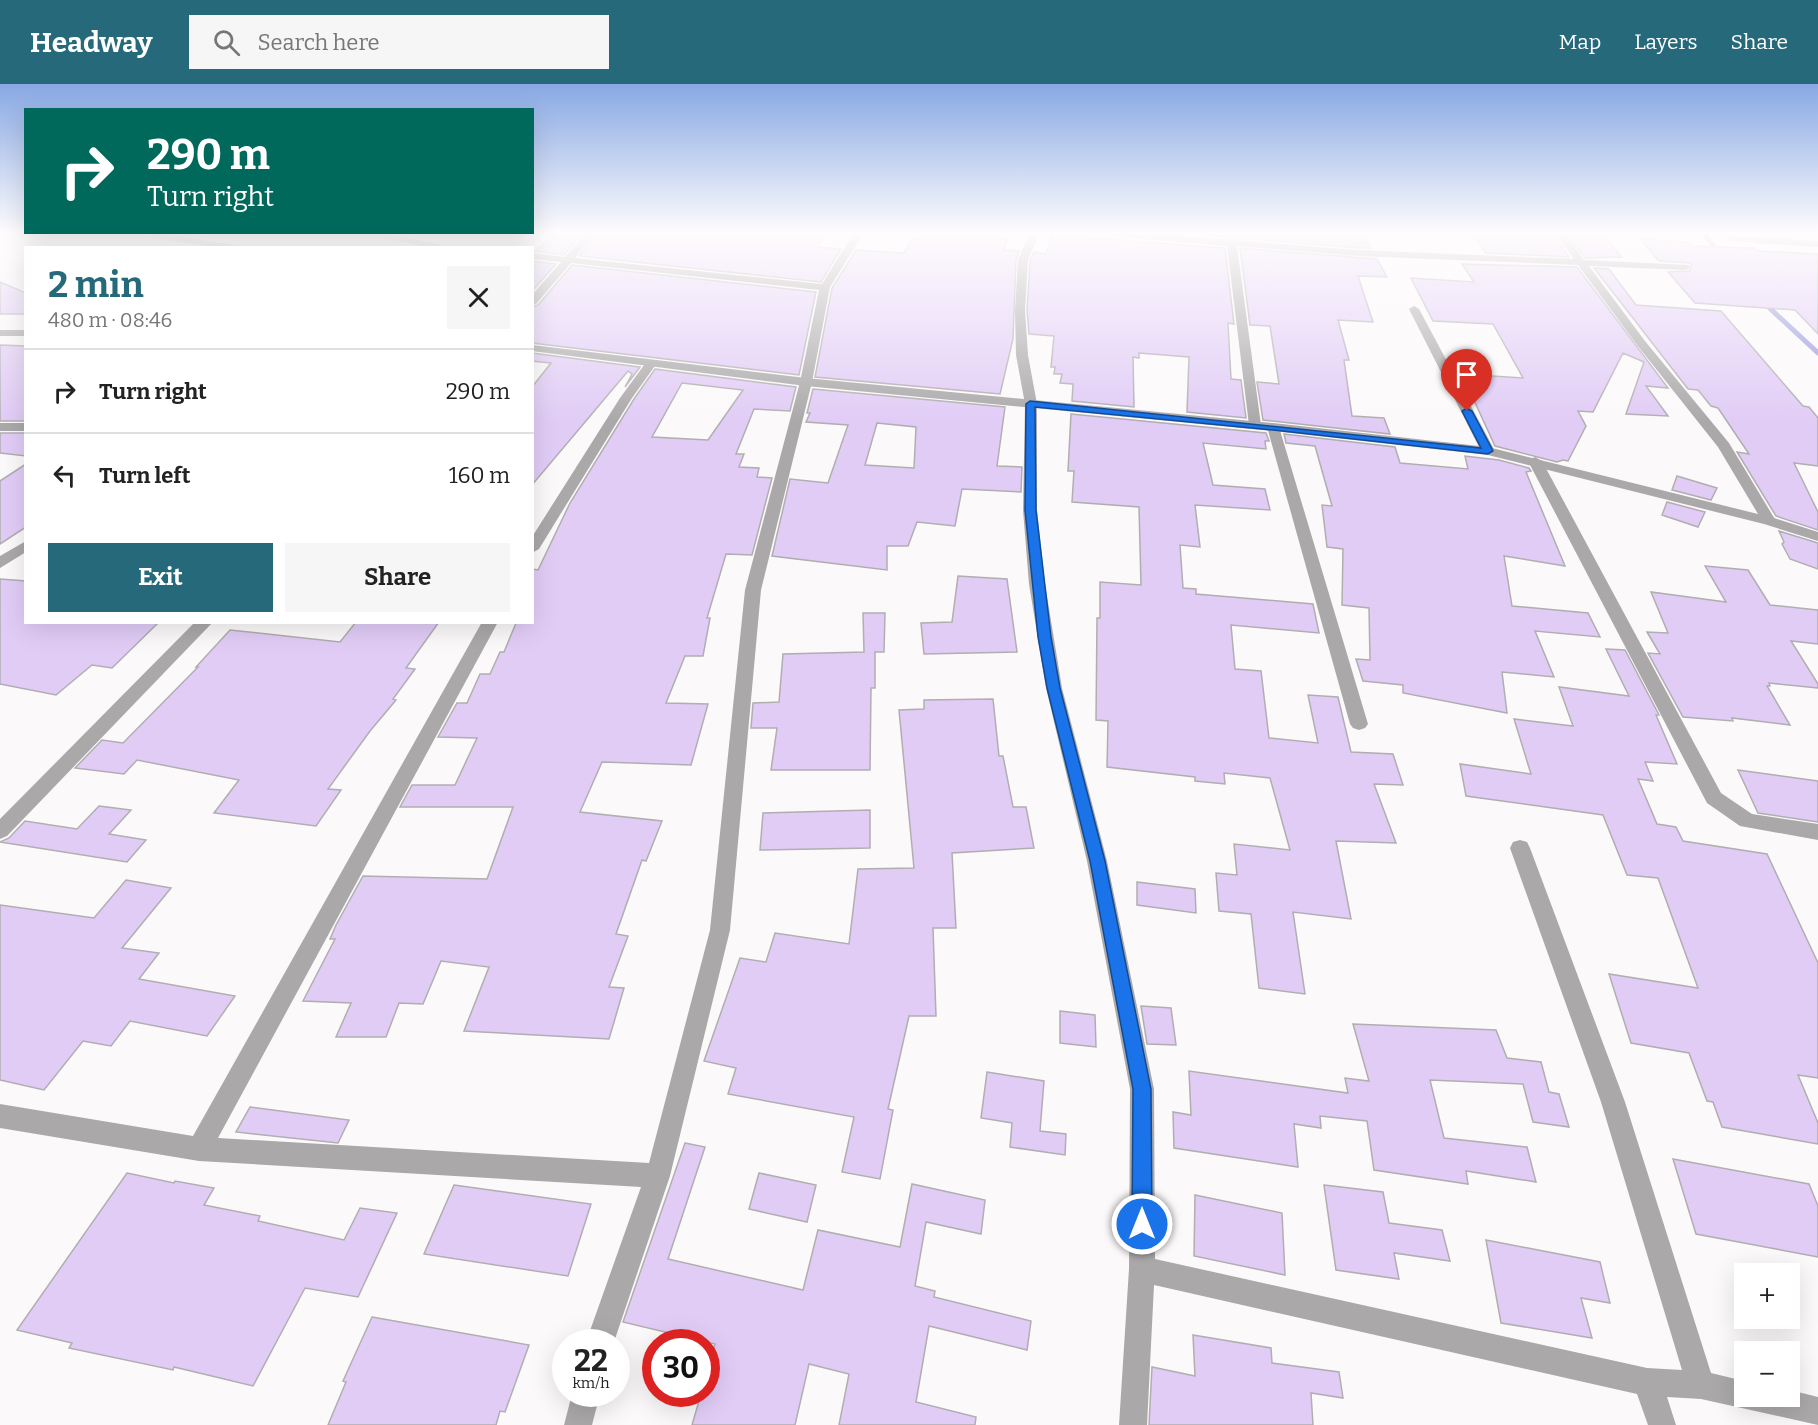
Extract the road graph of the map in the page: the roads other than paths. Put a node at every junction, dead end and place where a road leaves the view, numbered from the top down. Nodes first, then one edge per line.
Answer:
1 (823, 297) edge
2 (1021, 297) edge
3 (1237, 297) edge
4 (1606, 297) edge
5 (1414, 309) dead end
6 (0, 333) edge
7 (24, 333) edge
8 (534, 348) edge
9 (651, 363) junction
10 (806, 382) junction
11 (1030, 404) junction
12 (1255, 425) junction
13 (0, 427) edge
14 (24, 427) edge
15 (1273, 427) junction
16 (1488, 451) junction
17 (1535, 461) junction
18 (1769, 521) junction
19 (1818, 537) edge
20 (24, 546) edge
21 (534, 546) edge
22 (0, 563) edge
23 (203, 624) edge
24 (489, 624) edge
25 (1359, 724) dead end
26 (0, 831) edge
27 (1818, 832) edge
28 (1520, 848) dead end
29 (0, 1116) edge
30 (199, 1149) junction
31 (658, 1176) junction
32 (1142, 1269) junction
33 (605, 1329) edge
34 (1647, 1382) junction
35 (1701, 1385) junction
36 (1734, 1393) edge
37 (583, 1407) edge
38 (1800, 1407) edge
39 (1818, 1411) edge
40 (578, 1425) edge
41 (1133, 1425) edge
42 (1662, 1425) edge

1 - 10 street
2 - 11 street
3 - 12 street
4 - 18 street
5 - 16 street
6 - 7 street
8 - 9 street
9 - 10 street
9 - 21 street
10 - 11 street
10 - 31 street
11 - 12 street
11 - 32 street
12 - 15 street
13 - 14 street
15 - 16 street
15 - 25 street
16 - 17 street
17 - 18 street
17 - 27 street
18 - 19 street
20 - 22 street
23 - 26 street
24 - 30 street
28 - 35 street
29 - 30 street
30 - 31 street
31 - 33 street
32 - 34 street
32 - 41 street
34 - 35 street
34 - 42 street
35 - 36 street
37 - 40 street
38 - 39 street

